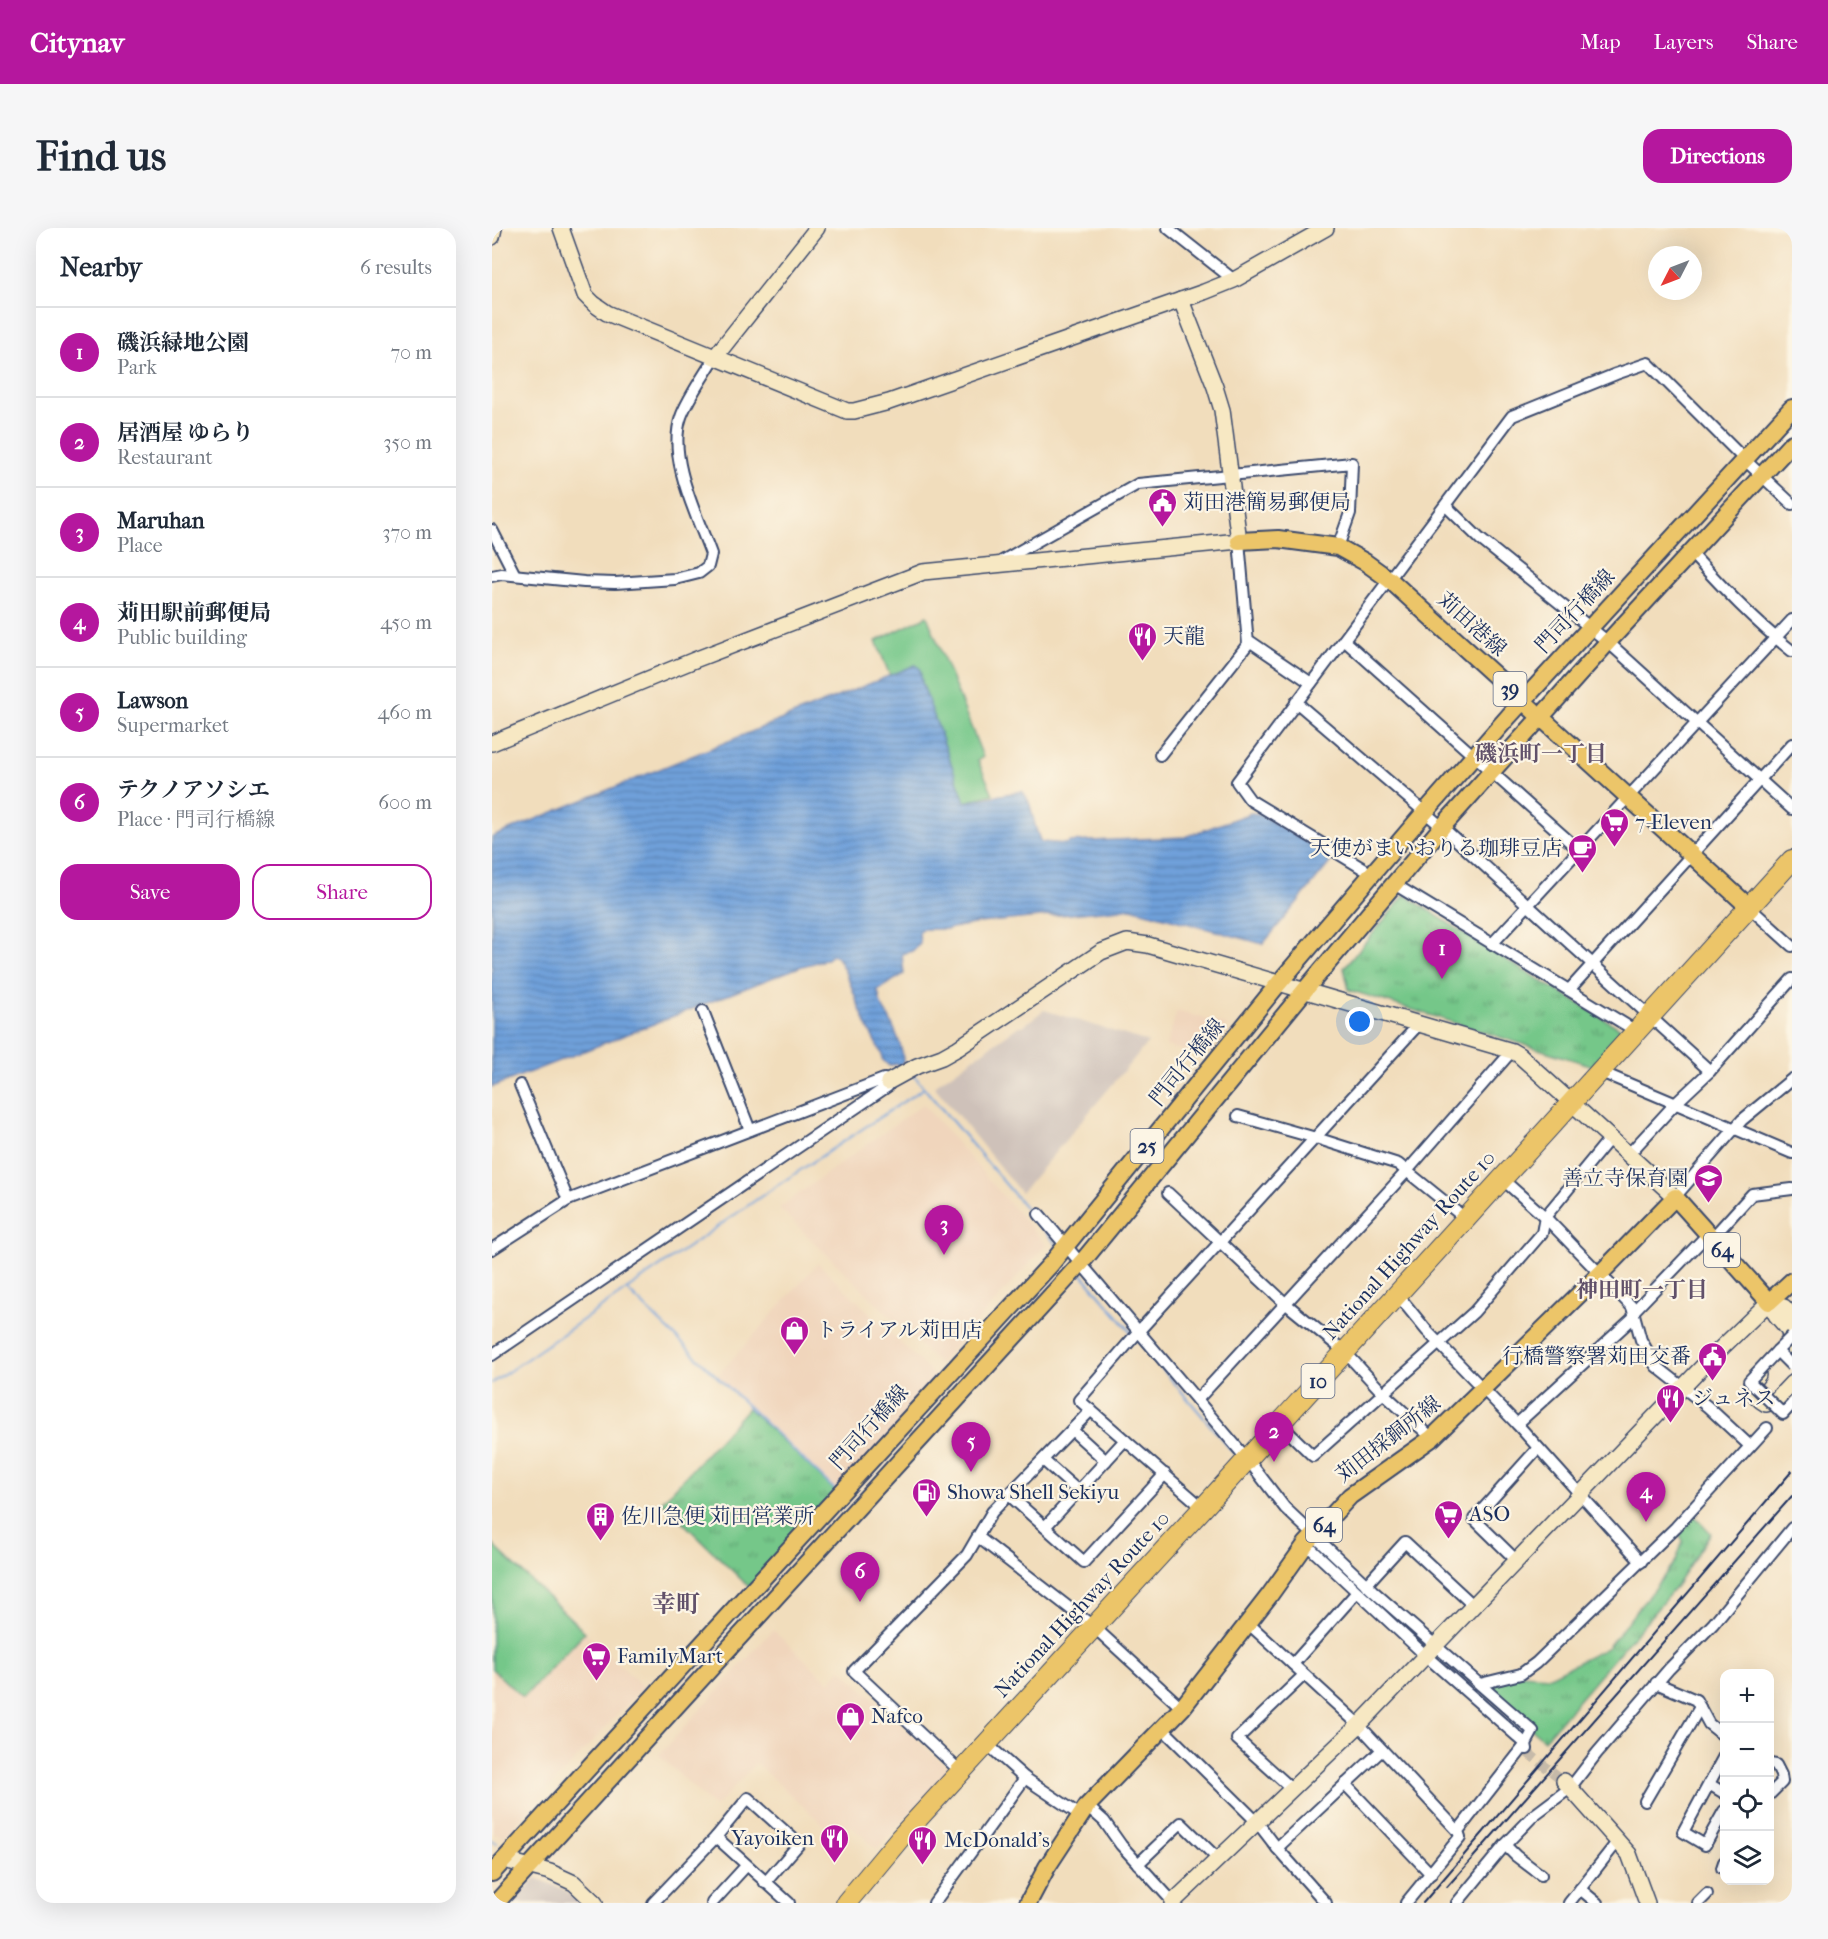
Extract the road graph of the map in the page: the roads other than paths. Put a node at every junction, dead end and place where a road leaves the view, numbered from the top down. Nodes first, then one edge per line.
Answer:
1 (494, 228) edge
2 (561, 228) edge
3 (817, 228) edge
4 (1168, 228) edge
5 (1326, 228) edge
6 (492, 237) edge
7 (1234, 280) junction
8 (1181, 300) junction
9 (715, 357) junction
10 (1792, 408) edge
11 (1792, 443) edge
12 (1745, 460) junction
13 (1231, 475) junction
14 (1763, 476) junction
15 (1792, 504) edge
16 (1446, 506) junction
17 (492, 530) edge
18 (1239, 541) junction
19 (1338, 547) junction
20 (1691, 553) junction
21 (995, 565) junction
22 (515, 575) junction
23 (492, 576) edge
24 (1390, 580) junction
25 (1792, 620) edge
26 (1590, 627) junction
27 (1775, 639) junction
28 (1248, 640) junction
29 (1344, 640) junction
30 (1608, 642) junction
31 (1792, 651) edge
32 (1311, 683) junction
33 (1523, 701) junction
34 (1296, 702) junction
35 (1540, 717) junction
36 (1696, 722) junction
37 (492, 743) edge
38 (1792, 744) edge
39 (1160, 755) dead end
40 (1474, 755) junction
41 (1492, 771) junction
42 (1760, 780) junction
43 (1628, 797) junction
44 (1792, 809) edge
45 (1425, 812) junction
46 (1442, 827) junction
47 (1579, 849) junction
48 (1690, 855) junction
49 (1792, 860) edge
50 (1372, 874) junction
51 (1792, 874) edge
52 (1394, 884) junction
53 (1528, 906) junction
54 (1753, 910) junction
55 (1492, 944) junction
56 (1792, 946) edge
57 (1592, 964) junction
58 (1792, 979) edge
59 (1279, 983) junction
60 (1305, 990) junction
61 (1569, 990) junction
62 (703, 1011) dead end
63 (1647, 1023) junction
64 (1419, 1024) junction
65 (1512, 1051) junction
66 (1710, 1071) junction
67 (1604, 1072) junction
68 (1792, 1079) edge
69 (888, 1082) junction
70 (520, 1085) dead end
71 (1675, 1104) junction
72 (1574, 1106) junction
73 (1238, 1116) dead end
74 (1735, 1129) junction
75 (750, 1130) junction
76 (1316, 1138) junction
77 (1610, 1138) junction
78 (1792, 1153) edge
79 (1629, 1155) junction
80 (1407, 1171) junction
81 (1505, 1180) junction
82 (1792, 1189) edge
83 (1168, 1193) dead end
84 (1675, 1197) junction
85 (568, 1200) junction
86 (1040, 1214) dead end
87 (1545, 1217) junction
88 (1466, 1219) junction
89 (1710, 1236) junction
90 (1221, 1242) junction
91 (1067, 1245) junction
92 (492, 1249) edge
93 (1082, 1262) junction
94 (1600, 1274) junction
95 (1792, 1281) edge
96 (1400, 1297) junction
97 (1769, 1302) junction
98 (1285, 1303) junction
99 (1634, 1314) junction
100 (1792, 1316) edge
101 (1138, 1332) junction
102 (1792, 1336) edge
103 (1440, 1344) junction
104 (1777, 1351) junction
105 (492, 1355) edge
106 (1347, 1355) junction
107 (1792, 1366) edge
108 (1792, 1383) edge
109 (1683, 1388) junction
110 (1482, 1389) junction
111 (1383, 1393) junction
112 (1197, 1400) junction
113 (1792, 1404) edge
114 (1091, 1410) junction
115 (1517, 1424) junction
116 (1282, 1426) junction
117 (1767, 1428) dead end
118 (1072, 1430) junction
119 (1432, 1438) junction
120 (1125, 1440) junction
121 (1750, 1446) junction
122 (1538, 1448) junction
123 (1043, 1460) junction
124 (1106, 1461) junction
125 (1249, 1462) junction
126 (1165, 1474) junction
127 (1078, 1491) junction
128 (1009, 1494) junction
129 (1580, 1496) junction
130 (1203, 1508) junction
131 (1045, 1527) junction
132 (1792, 1528) edge
133 (978, 1537) junction
134 (1311, 1539) junction
135 (1517, 1562) junction
136 (1641, 1562) junction
137 (1366, 1585) junction
138 (1357, 1592) junction
139 (1474, 1606) junction
140 (1248, 1623) junction
141 (1097, 1630) junction
142 (1431, 1651) junction
143 (1293, 1664) junction
144 (1304, 1675) junction
145 (1656, 1683) junction
146 (1480, 1684) junction
147 (1700, 1707) junction
148 (1182, 1708) junction
149 (1359, 1725) junction
150 (1163, 1729) junction
151 (1720, 1732) edge
152 (989, 1747) junction
153 (1527, 1748) junction
154 (1382, 1749) junction
155 (1720, 1765) edge
156 (1774, 1765) edge
157 (961, 1772) junction
158 (1025, 1778) junction
159 (1346, 1784) junction
160 (1567, 1784) junction
161 (1709, 1784) junction
162 (1291, 1788) junction
163 (1720, 1790) edge
164 (1774, 1790) edge
165 (1645, 1801) dead end
166 (1084, 1811) junction
167 (1720, 1820) edge
168 (1257, 1822) junction
169 (1458, 1831) junction
170 (716, 1837) junction
171 (1618, 1841) junction
172 (1505, 1845) junction
173 (1277, 1848) junction
174 (498, 1859) edge
175 (1218, 1859) junction
176 (1138, 1864) junction
177 (530, 1866) junction
178 (746, 1866) junction
179 (492, 1874) edge
180 (1431, 1874) junction
181 (1541, 1875) dead end
182 (765, 1883) junction
183 (1580, 1889) junction
184 (1707, 1894) dead end
185 (782, 1901) edge
186 (496, 1903) edge
187 (595, 1903) edge
188 (652, 1903) edge
189 (712, 1903) edge
190 (849, 1903) edge
191 (934, 1903) edge
192 (1028, 1903) edge
193 (1172, 1903) edge
194 (1326, 1903) edge
195 (1406, 1903) edge
196 (1456, 1903) edge
197 (1569, 1903) edge
198 (1597, 1903) edge
199 (1647, 1903) edge
200 (1698, 1903) edge

1 - 6 street
2 - 9 street
3 - 9 street
4 - 7 street
5 - 7 street
7 - 8 street
8 - 9 street
8 - 13 street
9 - 22 street
10 - 12 main road, 門司行橋線 / 25
11 - 14 main road, 25
12 - 14 street
12 - 16 street
12 - 26 main road, 門司行橋線 / 25
13 - 18 street
13 - 19 street
13 - 21 street
14 - 15 street
14 - 20 main road, 25
16 - 24 street
16 - 26 street
17 - 22 street
18 - 19 main road, 苅田港線 / 39
18 - 21 street
18 - 28 street
19 - 24 main road, 苅田港線 / 39
20 - 27 street
20 - 30 main road, 25
21 - 37 street
22 - 23 street
24 - 29 street
24 - 33 main road, 苅田港線 / 39
25 - 27 street
26 - 30 street
26 - 33 main road, 門司行橋線 / 25
27 - 31 street
27 - 36 street
28 - 32 street
28 - 39 street
29 - 32 street
29 - 40 street
30 - 35 main road, 25
30 - 36 street
32 - 34 street
33 - 35 main road, 苅田港線 / 39
33 - 40 main road, 門司行橋線 / 25
34 - 45 street
34 - 50 street
35 - 41 main road, 25
35 - 43 main road, 苅田港線 / 39
36 - 42 street
36 - 43 street
38 - 42 street
40 - 41 street
40 - 45 main road, 門司行橋線 / 25
41 - 46 main road, 25
41 - 47 street
42 - 44 street
42 - 48 street
43 - 47 street
43 - 48 main road, 苅田港線 / 39
45 - 46 street
45 - 50 main road, 門司行橋線 / 25
46 - 52 main road, 25
46 - 53 street
47 - 53 street
48 - 54 main road, 苅田港線 / 39
48 - 57 street
49 - 54 highway, National Highway Route 10 / 10
50 - 59 main road, 門司行橋線 / 25
51 - 54 highway, National Highway Route 10 / 10
52 - 55 street
52 - 60 main road, 25
53 - 55 street
53 - 57 street
54 - 56 street
54 - 63 highway, National Highway Route 10 / 10
55 - 61 street
57 - 61 street
57 - 63 street
58 - 66 street
59 - 60 street
59 - 69 street
59 - 91 main road, 門司行橋線 / 25
60 - 64 street
60 - 93 main road, 25
61 - 63 street
62 - 75 street
63 - 66 street
63 - 67 highway, National Highway Route 10 / 10
64 - 65 street
64 - 76 street
65 - 72 street
65 - 80 street
66 - 71 street
67 - 71 street
67 - 72 highway, National Highway Route 10 / 10
68 - 74 street
69 - 75 street
69 - 105 street
70 - 85 street
71 - 74 street
71 - 79 street
72 - 77 street
72 - 81 highway, National Highway Route 10 / 10
73 - 76 street
74 - 78 street
74 - 84 street
75 - 85 street
76 - 80 street
76 - 90 street
77 - 79 street
77 - 87 street
79 - 84 street
80 - 88 street
80 - 98 street
81 - 87 street
81 - 88 highway, National Highway Route 10 / 10
81 - 96 highway, National Highway Route 10 / 10
82 - 89 street
83 - 90 street
84 - 89 main road, 64
84 - 94 main road, 苅田採銅所線 / 64
85 - 92 street
86 - 91 street
87 - 94 street
87 - 103 street
88 - 96 highway, National Highway Route 10 / 10
89 - 97 main road, 64
89 - 99 street
90 - 98 street
90 - 101 street
91 - 93 street
91 - 174 main road, 門司行橋線 / 25
93 - 101 street
93 - 177 main road, 25
94 - 99 street
94 - 110 main road, 苅田採銅所線 / 64
95 - 97 main road
96 - 103 street
96 - 106 highway, National Highway Route 10 / 10
97 - 100 street
97 - 108 street
97 - 109 street
98 - 106 street
98 - 112 street
99 - 109 street
99 - 115 street
101 - 112 street
101 - 114 street
102 - 104 street, bridge
103 - 110 street
103 - 111 street
104 - 107 street, bridge
104 - 113 street, bridge
106 - 111 street
106 - 116 highway, National Highway Route 10 / 10
109 - 121 street
109 - 129 street
110 - 115 street
110 - 119 main road, 苅田採銅所線 / 64
111 - 116 street
111 - 119 street
112 - 125 street
114 - 118 street
114 - 120 street
115 - 122 street
116 - 125 highway, National Highway Route 10 / 10
117 - 121 street
118 - 123 street
118 - 124 street
119 - 134 main road, 苅田採銅所線 / 64
120 - 124 street
120 - 126 street
121 - 136 street
122 - 129 street
122 - 135 street
123 - 127 street
123 - 128 street
124 - 127 street
125 - 130 highway, National Highway Route 10 / 10
125 - 134 street
125 - 141 highway, National Highway Route 10 / 10
126 - 130 street
126 - 131 street
127 - 131 street
128 - 131 street
128 - 133 street
129 - 135 street
129 - 136 street
130 - 141 highway, National Highway Route 10 / 10
132 - 145 street
133 - 141 street
133 - 157 street
134 - 137 street
134 - 138 street
134 - 140 main road, 苅田採銅所線 / 64
135 - 139 street
136 - 146 street
137 - 139 street
137 - 142 street
138 - 142 street
138 - 143 street
139 - 142 street
140 - 143 street
140 - 148 main road, 苅田採銅所線 / 64
141 - 148 street
141 - 152 highway, National Highway Route 10 / 10
142 - 146 street
142 - 149 street
142 - 153 street
143 - 144 street
144 - 149 street
144 - 162 street
145 - 147 street
145 - 160 street
146 - 153 street
147 - 151 street
147 - 165 street
148 - 150 main road, 苅田採銅所線 / 64
149 - 154 street
149 - 162 street
150 - 166 main road, 苅田採銅所線 / 64
150 - 168 street
152 - 157 highway, National Highway Route 10 / 10
152 - 158 street
152 - 190 highway, National Highway Route 10 / 10
153 - 169 street
154 - 159 street
154 - 169 street
155 - 161 street
156 - 164 street
157 - 190 highway, National Highway Route 10 / 10
158 - 166 street
158 - 191 street
159 - 173 street
159 - 180 street
160 - 171 street
160 - 172 street
161 - 163 street
161 - 167 street
162 - 168 street
166 - 176 street
166 - 192 main road, 苅田採銅所線 / 64
168 - 173 street
168 - 175 street
169 - 180 street
170 - 178 street
170 - 182 street
170 - 188 street
171 - 183 street
171 - 199 street
172 - 181 street
172 - 196 street
173 - 194 street
174 - 177 street
174 - 179 main road, 門司行橋線 / 25
175 - 176 street
175 - 193 street
176 - 193 street
177 - 186 main road, 25
177 - 187 street
178 - 182 street
178 - 189 street
180 - 195 street
182 - 185 street
183 - 197 street
183 - 198 street
184 - 200 street

